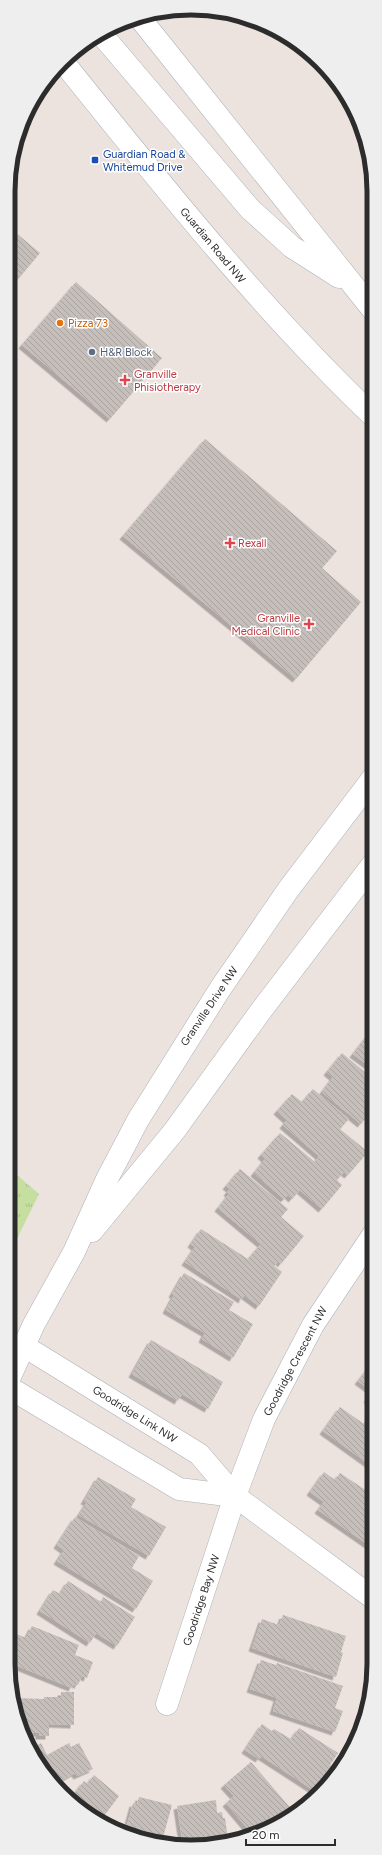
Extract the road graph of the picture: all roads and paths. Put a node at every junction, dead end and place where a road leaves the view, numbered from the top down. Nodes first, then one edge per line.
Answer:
1 (144, 21) edge
2 (105, 38) edge
3 (67, 67) edge
4 (354, 286) junction
5 (367, 302) edge
6 (367, 410) edge
7 (367, 786) edge
8 (367, 872) edge
9 (367, 1244) edge
10 (74, 1252) junction
11 (24, 1346) junction
12 (15, 1366) edge
13 (15, 1391) edge
14 (235, 1496) junction
15 (367, 1594) edge
16 (167, 1704) dead end

1 - 4 street
2 - 4 street
3 - 6 street, Guardian Road NW
4 - 5 street
7 - 10 street, Granville Drive NW
8 - 10 street, Granville Drive NW
9 - 14 street, Goodridge Crescent NW
10 - 11 street, Granville Drive NW
11 - 12 street, Granville Drive NW
11 - 14 street, Goodridge Link NW
13 - 14 street
14 - 15 street, Goodridge Link NW
14 - 16 street, Goodridge Bay NW

